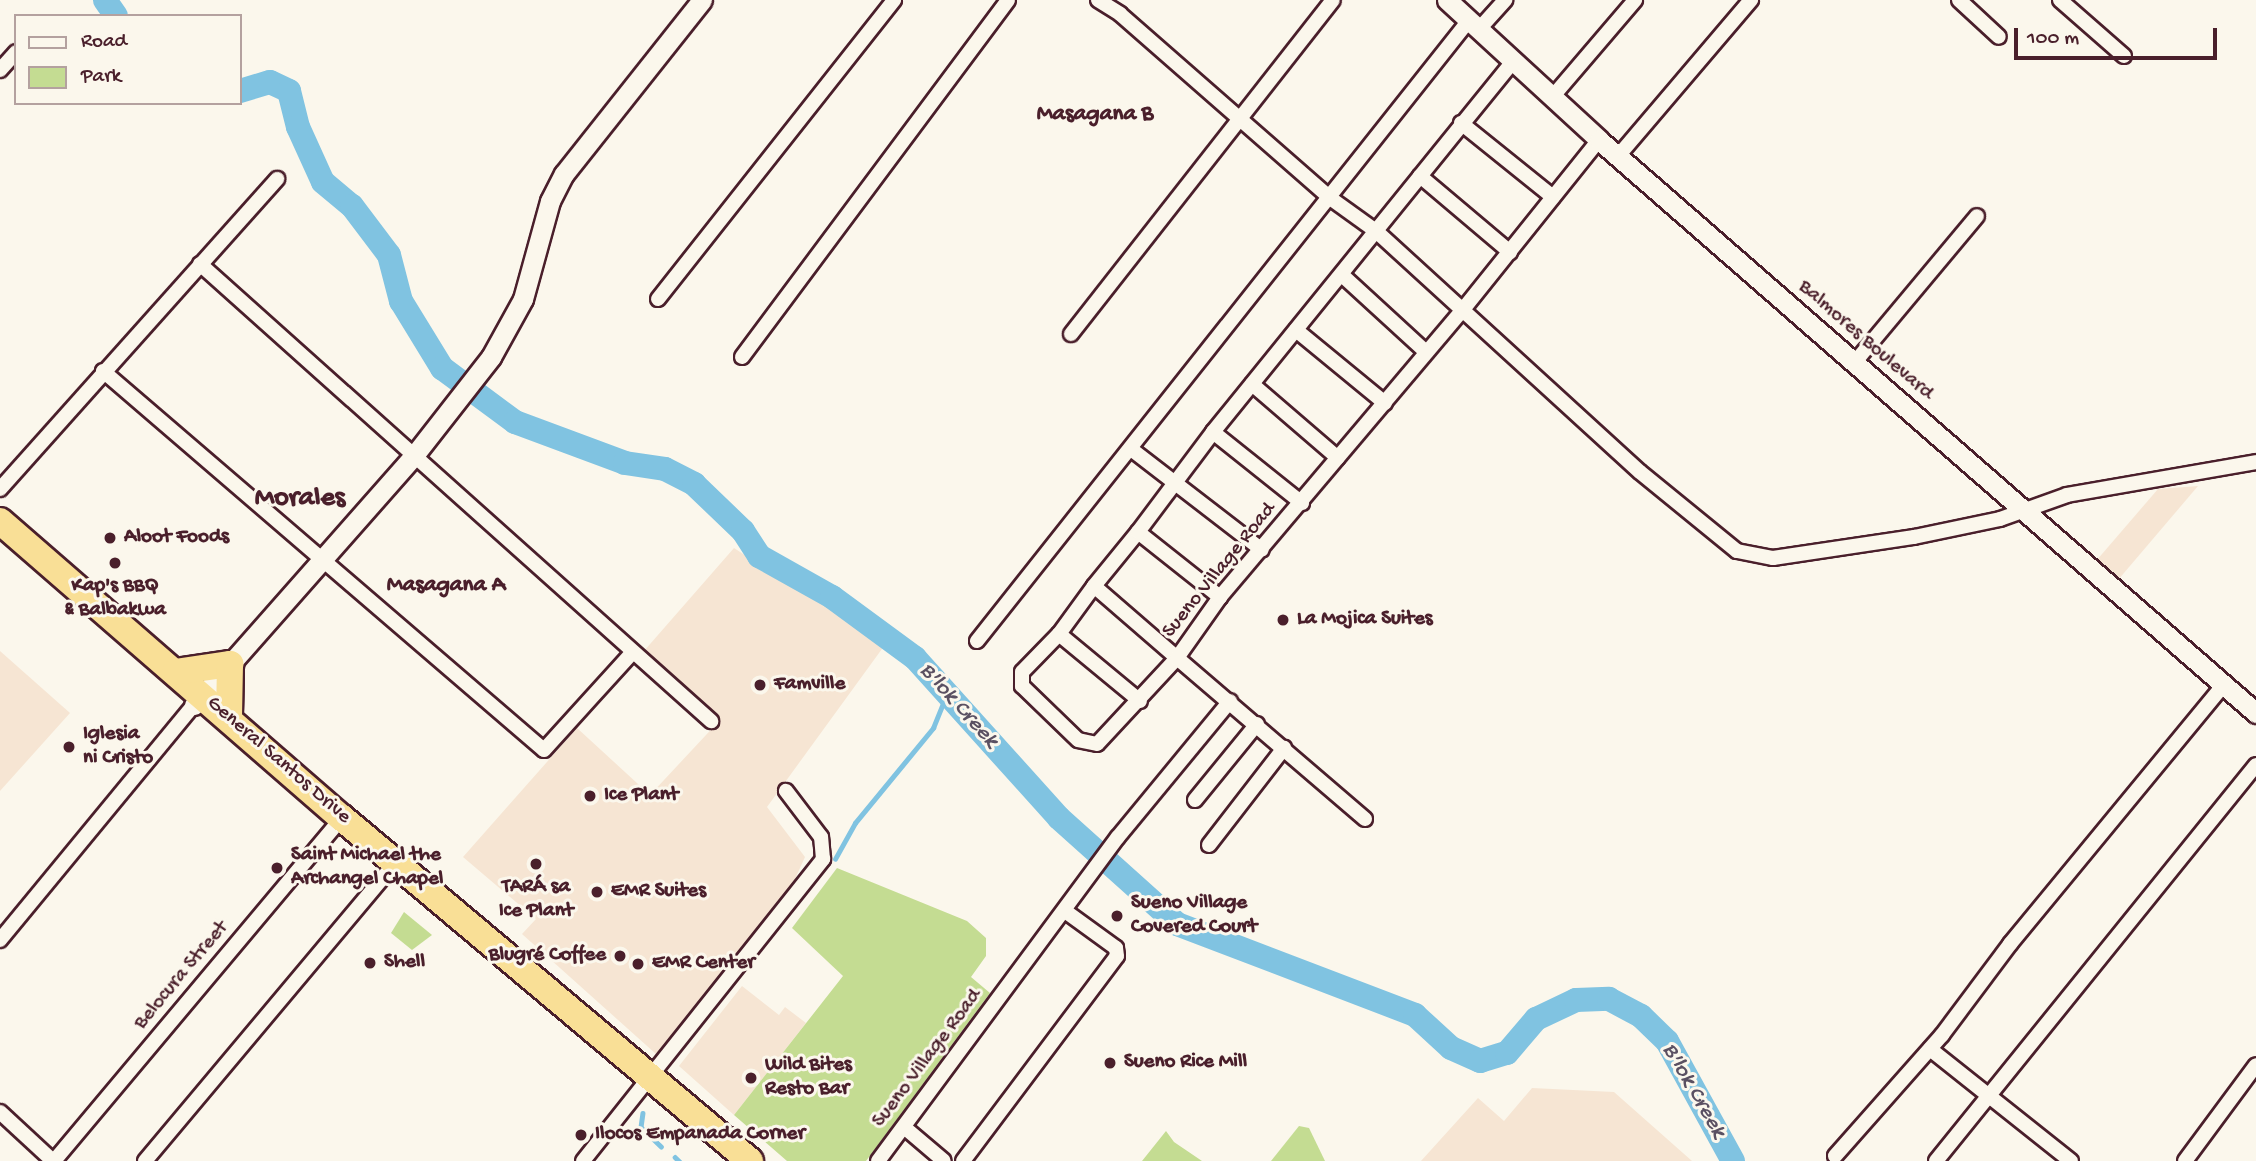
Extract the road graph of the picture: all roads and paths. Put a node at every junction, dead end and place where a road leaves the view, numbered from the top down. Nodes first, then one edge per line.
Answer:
1 (702, 0) edge
2 (894, 0) edge
3 (1008, 0) edge
4 (1098, 0) edge
5 (1333, 0) edge
6 (1447, 0) edge
7 (1505, 0) edge
8 (1635, 0) edge
9 (1751, 0) edge
10 (1959, 0) edge
11 (2060, 0) edge
12 (1475, 24) junction
13 (1999, 37) dead end
14 (14, 54) edge
15 (2124, 56) dead end
16 (1514, 60) junction
17 (0, 70) edge
18 (1554, 95) junction
19 (1239, 119) junction
20 (1461, 123) junction
21 (1599, 140) junction
22 (1619, 155) junction
23 (1420, 176) junction
24 (276, 179) dead end
25 (1553, 197) junction
26 (1329, 198) junction
27 (1977, 216) dead end
28 (1377, 231) junction
29 (1510, 251) junction
30 (200, 264) junction
31 (1342, 275) junction
32 (658, 299) dead end
33 (1461, 312) junction
34 (1296, 330) junction
35 (1071, 334) dead end
36 (1425, 351) junction
37 (742, 357) dead end
38 (1855, 362) junction
39 (103, 371) junction
40 (1252, 384) junction
41 (1385, 403) junction
42 (1213, 432) junction
43 (1131, 449) junction
44 (416, 453) junction
45 (1338, 458) junction
46 (2256, 462) edge
47 (1175, 482) junction
48 (0, 489) edge
49 (1302, 503) junction
50 (2022, 510) junction
51 (0, 521) edge
52 (1138, 532) junction
53 (0, 540) edge
54 (1262, 550) junction
55 (323, 560) junction
56 (1094, 586) junction
57 (1220, 597) junction
58 (1059, 634) junction
59 (977, 641) dead end
60 (633, 652) junction
61 (1177, 658) junction
62 (230, 664) junction
63 (176, 672) junction
64 (2224, 684) junction
65 (198, 700) junction
66 (1140, 701) junction
67 (1230, 701) junction
68 (2256, 713) edge
69 (229, 718) junction
70 (711, 721) dead end
71 (1257, 724) junction
72 (1284, 748) junction
73 (2256, 765) edge
74 (786, 791) dead end
75 (1195, 800) dead end
76 (1365, 819) dead end
77 (338, 823) junction
78 (1209, 845) dead end
79 (387, 873) junction
80 (1065, 911) junction
81 (0, 940) edge
82 (1930, 1049) junction
83 (2256, 1065) edge
84 (647, 1082) junction
85 (1990, 1096) junction
86 (0, 1112) edge
87 (904, 1127) junction
88 (1835, 1156) dead end
89 (53, 1161) edge
90 (145, 1161) edge
91 (583, 1161) edge
92 (730, 1161) edge
93 (750, 1161) edge
94 (878, 1161) edge
95 (944, 1161) edge
96 (962, 1161) edge
97 (1936, 1161) edge
98 (2071, 1161) edge
99 (2185, 1161) edge

1 - 44 street
2 - 32 street
3 - 37 street
4 - 19 street
5 - 19 street
6 - 12 street, Balmores Boulevard
7 - 12 street
8 - 18 street
9 - 22 street
10 - 13 street
11 - 15 street
12 - 16 street, Balmores Boulevard
12 - 26 street
14 - 17 street
16 - 18 street, Balmores Boulevard
16 - 20 street
18 - 21 street, Balmores Boulevard
19 - 26 street
19 - 35 street
20 - 23 street
20 - 25 street
21 - 22 street, Balmores Boulevard
21 - 25 street, Sueno Village Road
22 - 38 street, Balmores Boulevard
23 - 28 street
23 - 29 street
24 - 30 street
25 - 29 street, Sueno Village Road
26 - 28 street
26 - 43 street
27 - 38 street
28 - 31 street
28 - 33 street
29 - 33 street, Sueno Village Road
30 - 39 street
30 - 44 street
31 - 34 street
31 - 36 street
33 - 36 street, Sueno Village Road
33 - 50 street
34 - 40 street
34 - 41 street
36 - 41 street, Sueno Village Road
38 - 50 street, Balmores Boulevard
39 - 48 street
39 - 55 street
40 - 42 street
40 - 45 street
41 - 45 street, Sueno Village Road
42 - 47 street
42 - 49 street
43 - 47 street
43 - 59 street
44 - 55 street
44 - 60 street
45 - 49 street, Sueno Village Road
46 - 50 street
47 - 52 street
47 - 54 street
49 - 54 street, Sueno Village Road
50 - 64 street, Balmores Boulevard
51 - 63 highway, General Santos Drive
52 - 56 street
52 - 57 street
53 - 65 highway, General Santos Drive
54 - 57 street, Sueno Village Road
55 - 60 street
55 - 62 street
56 - 58 street
56 - 61 street
57 - 61 street, Sueno Village Road
58 - 66 street
58 - 66 street
60 - 70 street
61 - 66 street
61 - 67 street, Sueno Village Road
62 - 63 highway
62 - 65 street
62 - 69 highway
63 - 65 highway, General Santos Drive
64 - 68 street, Balmores Boulevard
64 - 82 street
65 - 69 highway, General Santos Drive
65 - 77 highway, General Santos Drive
65 - 81 street
67 - 71 street
67 - 80 street, Sueno Village Road
69 - 77 highway, General Santos Drive
71 - 72 street
71 - 75 street
72 - 76 street
72 - 78 street
73 - 85 street
74 - 84 street
77 - 79 highway, General Santos Drive
77 - 84 highway, General Santos Drive
77 - 89 street, Belocura Street
79 - 84 highway, General Santos Drive
79 - 90 street
80 - 87 street, Sueno Village Road
80 - 96 street
82 - 85 street
82 - 88 street
83 - 99 street
84 - 91 street
84 - 92 highway, General Santos Drive
84 - 93 highway, General Santos Drive
85 - 97 street
85 - 98 street
86 - 89 street
87 - 94 street, Sueno Village Road
87 - 95 street

